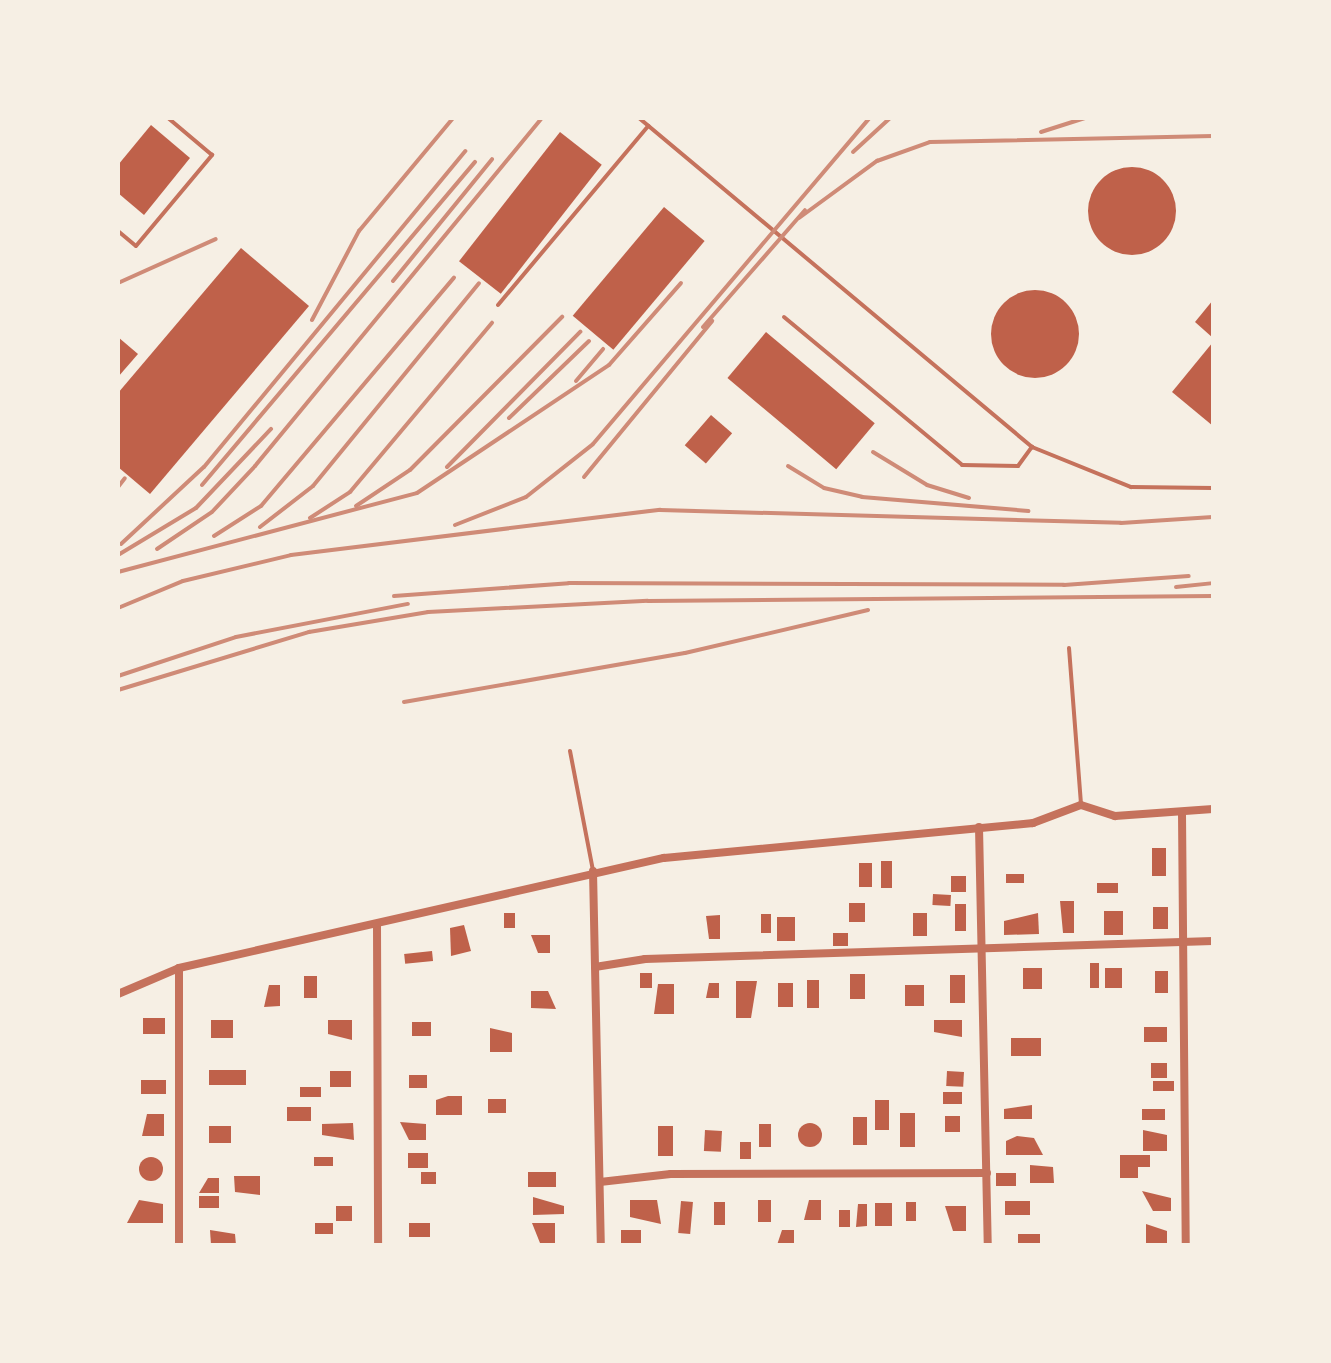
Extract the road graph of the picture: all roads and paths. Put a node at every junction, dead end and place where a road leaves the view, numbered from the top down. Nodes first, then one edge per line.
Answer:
1 (168, 118) edge
2 (639, 118) edge
3 (648, 126) junction
4 (118, 231) edge
5 (498, 305) dead end
6 (784, 317) dead end
7 (1032, 447) junction
8 (1213, 488) edge
9 (1069, 648) dead end
10 (570, 751) dead end
11 (1081, 805) junction
12 (1213, 809) edge
13 (1182, 814) junction
14 (979, 827) junction
15 (593, 871) junction
16 (377, 925) junction
17 (1186, 941) junction
18 (1213, 941) edge
19 (984, 953) junction
20 (595, 967) junction
21 (179, 968) junction
22 (118, 994) edge
23 (987, 1173) junction
24 (600, 1182) junction
25 (179, 1245) edge
26 (378, 1245) edge
27 (601, 1245) edge
28 (988, 1245) edge
29 (1186, 1245) edge

1 - 4 lane
2 - 3 lane
3 - 5 lane
3 - 7 lane
6 - 7 lane
7 - 8 lane
9 - 11 lane
10 - 15 lane
11 - 13 street
11 - 14 street
12 - 13 street
13 - 17 street
14 - 15 street
14 - 19 street
15 - 16 street
15 - 20 street
16 - 21 street
16 - 26 street
17 - 18 street
17 - 19 street
17 - 29 street
19 - 20 street
19 - 23 street
20 - 24 street
21 - 22 street
21 - 25 street
23 - 24 street
23 - 28 street
24 - 27 street

